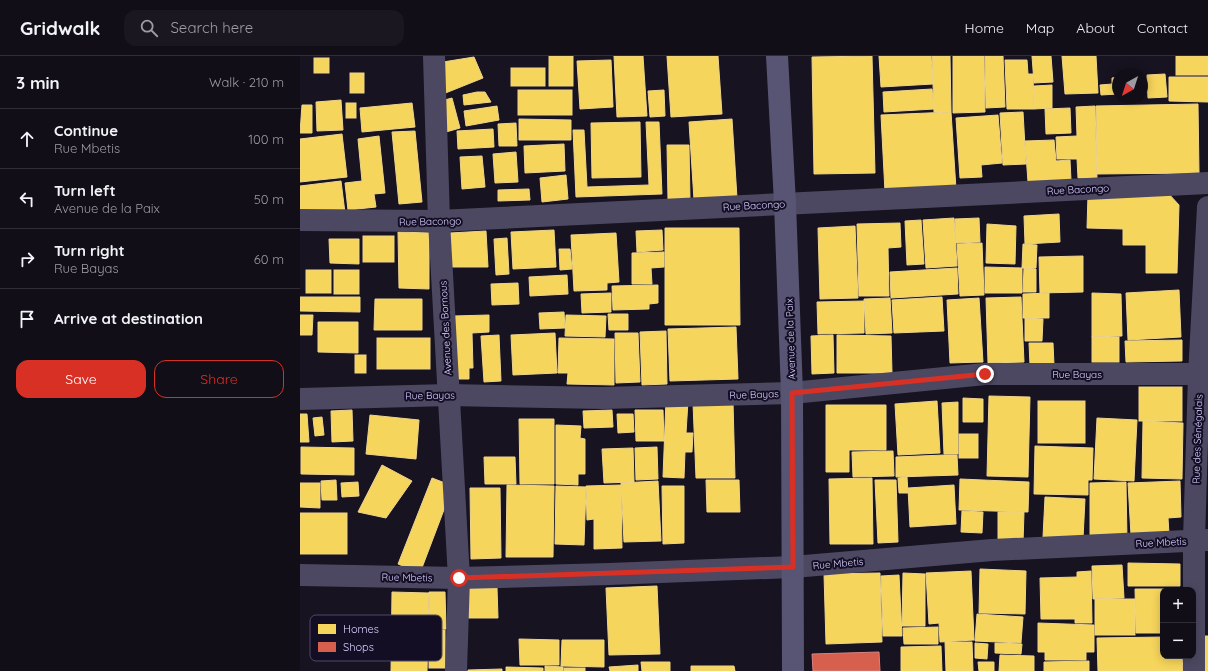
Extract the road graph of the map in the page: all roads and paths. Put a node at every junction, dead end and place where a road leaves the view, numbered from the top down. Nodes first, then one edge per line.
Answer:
1 (434, 56) edge
2 (777, 56) edge
3 (1208, 182) edge
4 (785, 203) junction
5 (1208, 207) edge
6 (300, 220) edge
7 (439, 221) junction
8 (1203, 375) edge
9 (792, 393) junction
10 (448, 395) junction
11 (300, 399) edge
12 (1201, 540) edge
13 (793, 567) junction
14 (300, 575) edge
15 (459, 578) junction
16 (456, 671) edge
17 (792, 671) edge
18 (1194, 671) edge

1 - 7 street, Avenue des Bornous
2 - 4 main road, Avenue de la Paix
3 - 4 street, Rue Bacongo
4 - 7 street, Rue Bacongo
4 - 9 main road, Avenue de la Paix
5 - 8 street, Rue des Sénégalais
6 - 7 street, Rue Bacongo
7 - 10 street, Avenue des Bornous
8 - 9 street, Rue Bayas
8 - 12 street, Rue des Sénégalais
9 - 10 street, Rue Bayas
9 - 13 main road, Avenue de la Paix
10 - 11 street, Rue Bayas
10 - 15 street, Avenue des Bornous
12 - 13 street, Rue Mbetis
12 - 18 street, Rue des Sénégalais
13 - 15 street, Rue Mbetis
13 - 17 main road, Avenue de la Paix
14 - 15 street, Rue Mbetis
15 - 16 street, Avenue des Bornous

